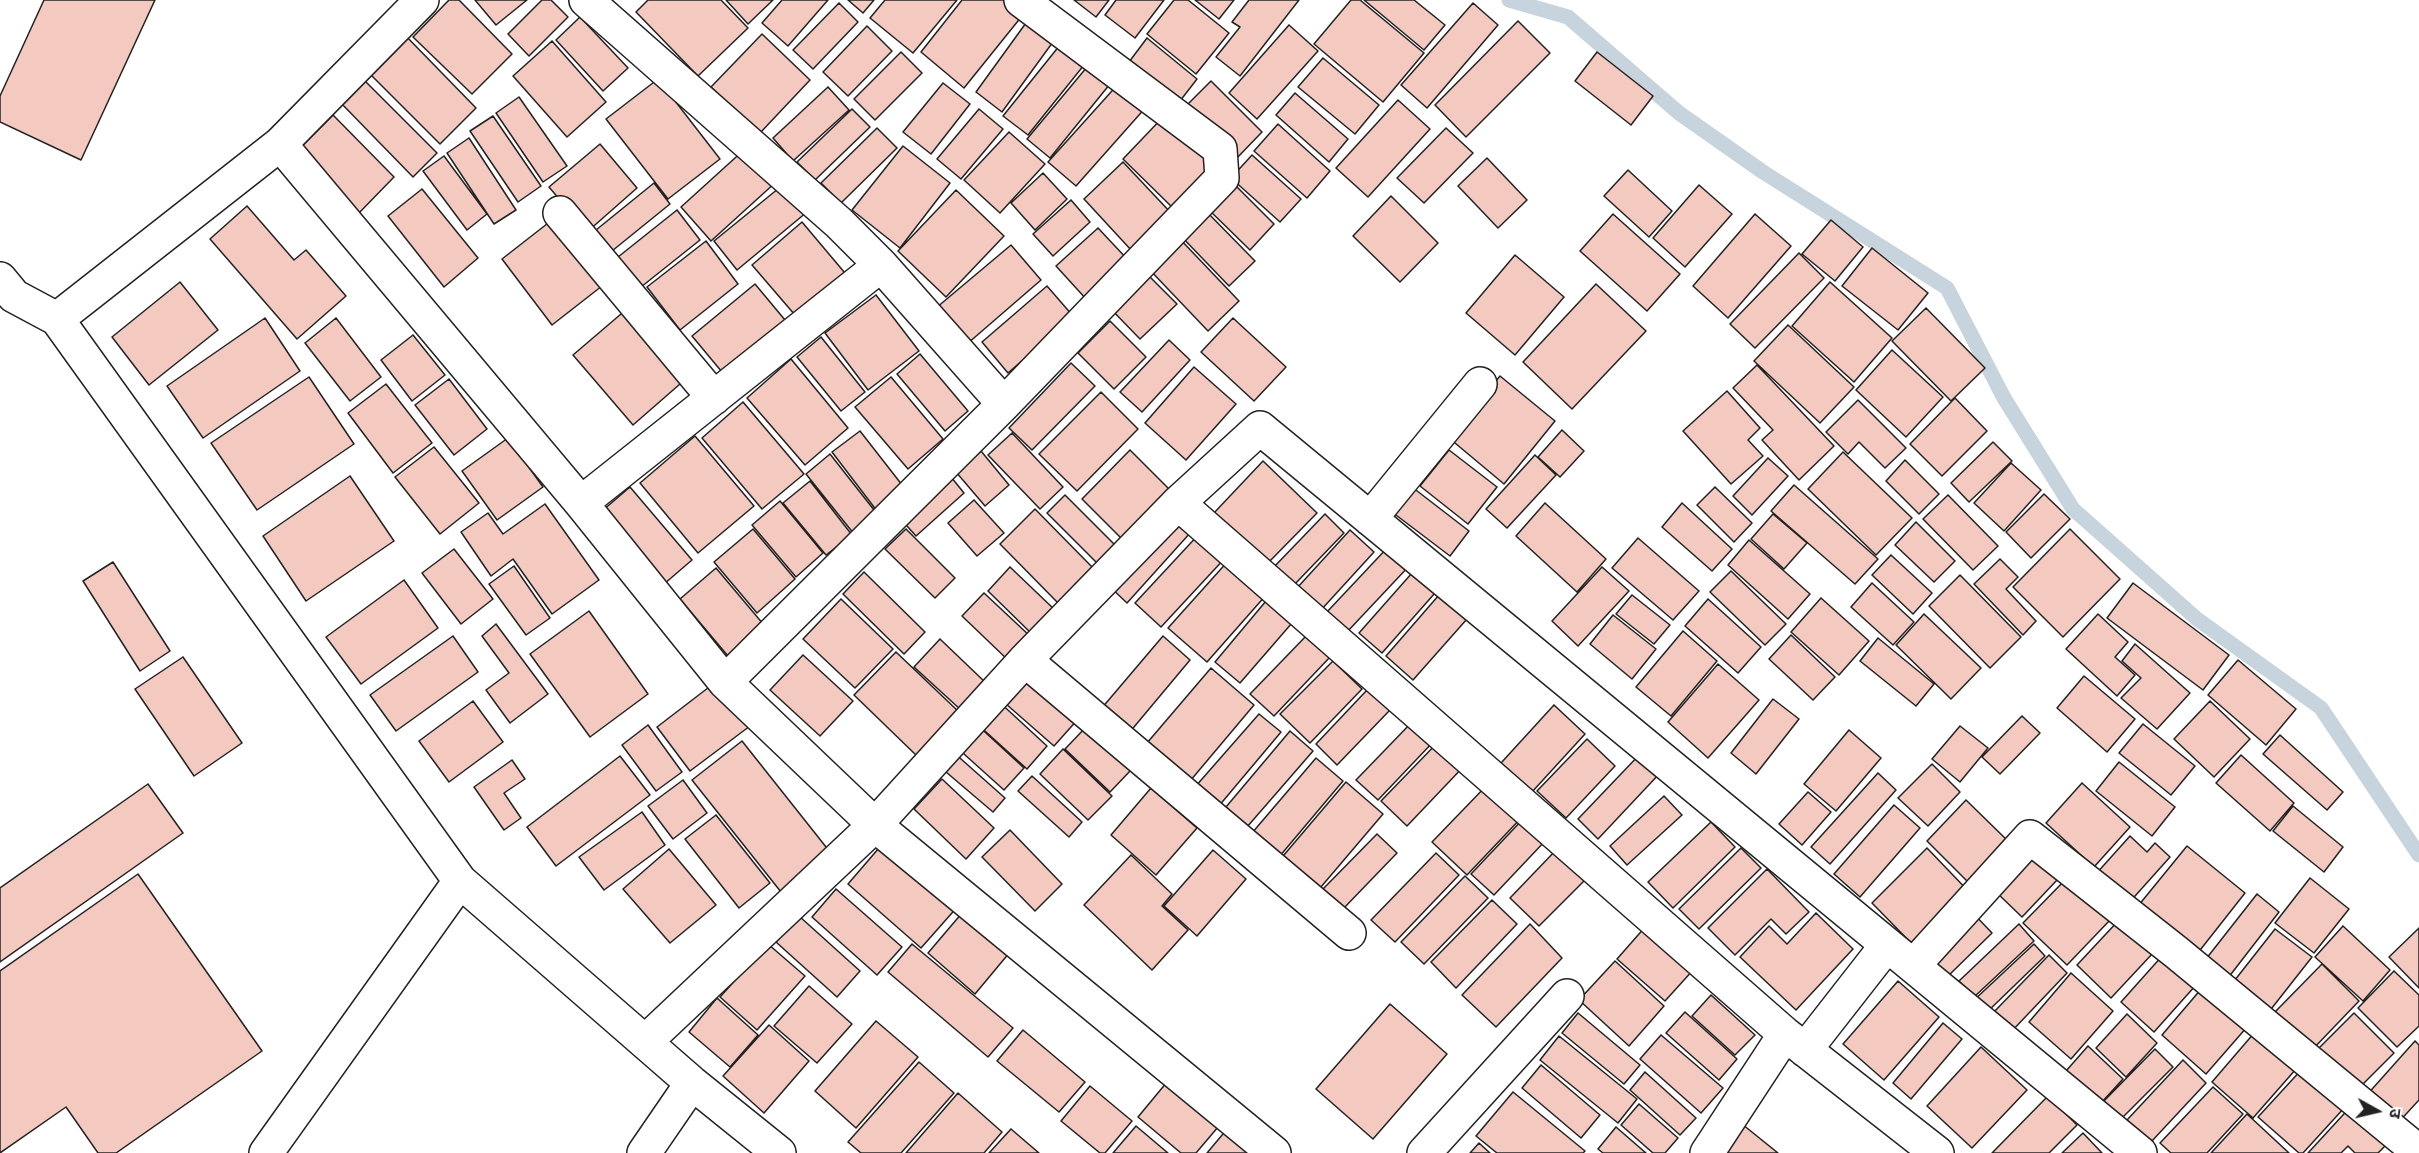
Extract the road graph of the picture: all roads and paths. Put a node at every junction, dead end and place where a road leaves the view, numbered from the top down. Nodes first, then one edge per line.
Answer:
1 (422, 0) edge
2 (586, 0) edge
3 (1021, 0) edge
4 (280, 144) junction
5 (560, 213) dead end
6 (881, 265) junction
7 (0, 279) edge
8 (57, 319) junction
9 (1480, 384) dead end
10 (714, 398) junction
11 (1004, 404) junction
12 (581, 503) junction
13 (1178, 503) junction
14 (1370, 519) junction
15 (1026, 660) junction
16 (725, 682) junction
17 (875, 825) junction
18 (460, 881) junction
19 (1349, 933) dead end
20 (1887, 945) junction
21 (1913, 966) junction
22 (1567, 996) dead end
23 (645, 1042) junction
24 (1795, 1042) junction
25 (692, 1083) junction
26 (2419, 1152) edge
27 (266, 1153) edge
28 (644, 1153) edge
29 (779, 1153) edge
30 (1274, 1153) edge
31 (1424, 1153) edge
32 (1707, 1153) edge
33 (1937, 1153) edge
34 (2140, 1153) edge

1 - 4 street
2 - 6 street
3 - 11 street
4 - 8 street
4 - 12 street
5 - 10 street
6 - 10 street
6 - 11 street
7 - 8 street
8 - 18 street
9 - 14 street
10 - 12 street
11 - 16 street
12 - 16 street
13 - 14 street
13 - 15 street
13 - 24 street
14 - 20 street
15 - 17 street
15 - 19 street
16 - 17 street
17 - 23 street
17 - 30 street
18 - 23 street
18 - 27 street
20 - 21 street
20 - 24 street
21 - 26 street
21 - 34 street
22 - 31 street
23 - 25 street
24 - 32 street
24 - 33 street
25 - 28 street
25 - 29 street

